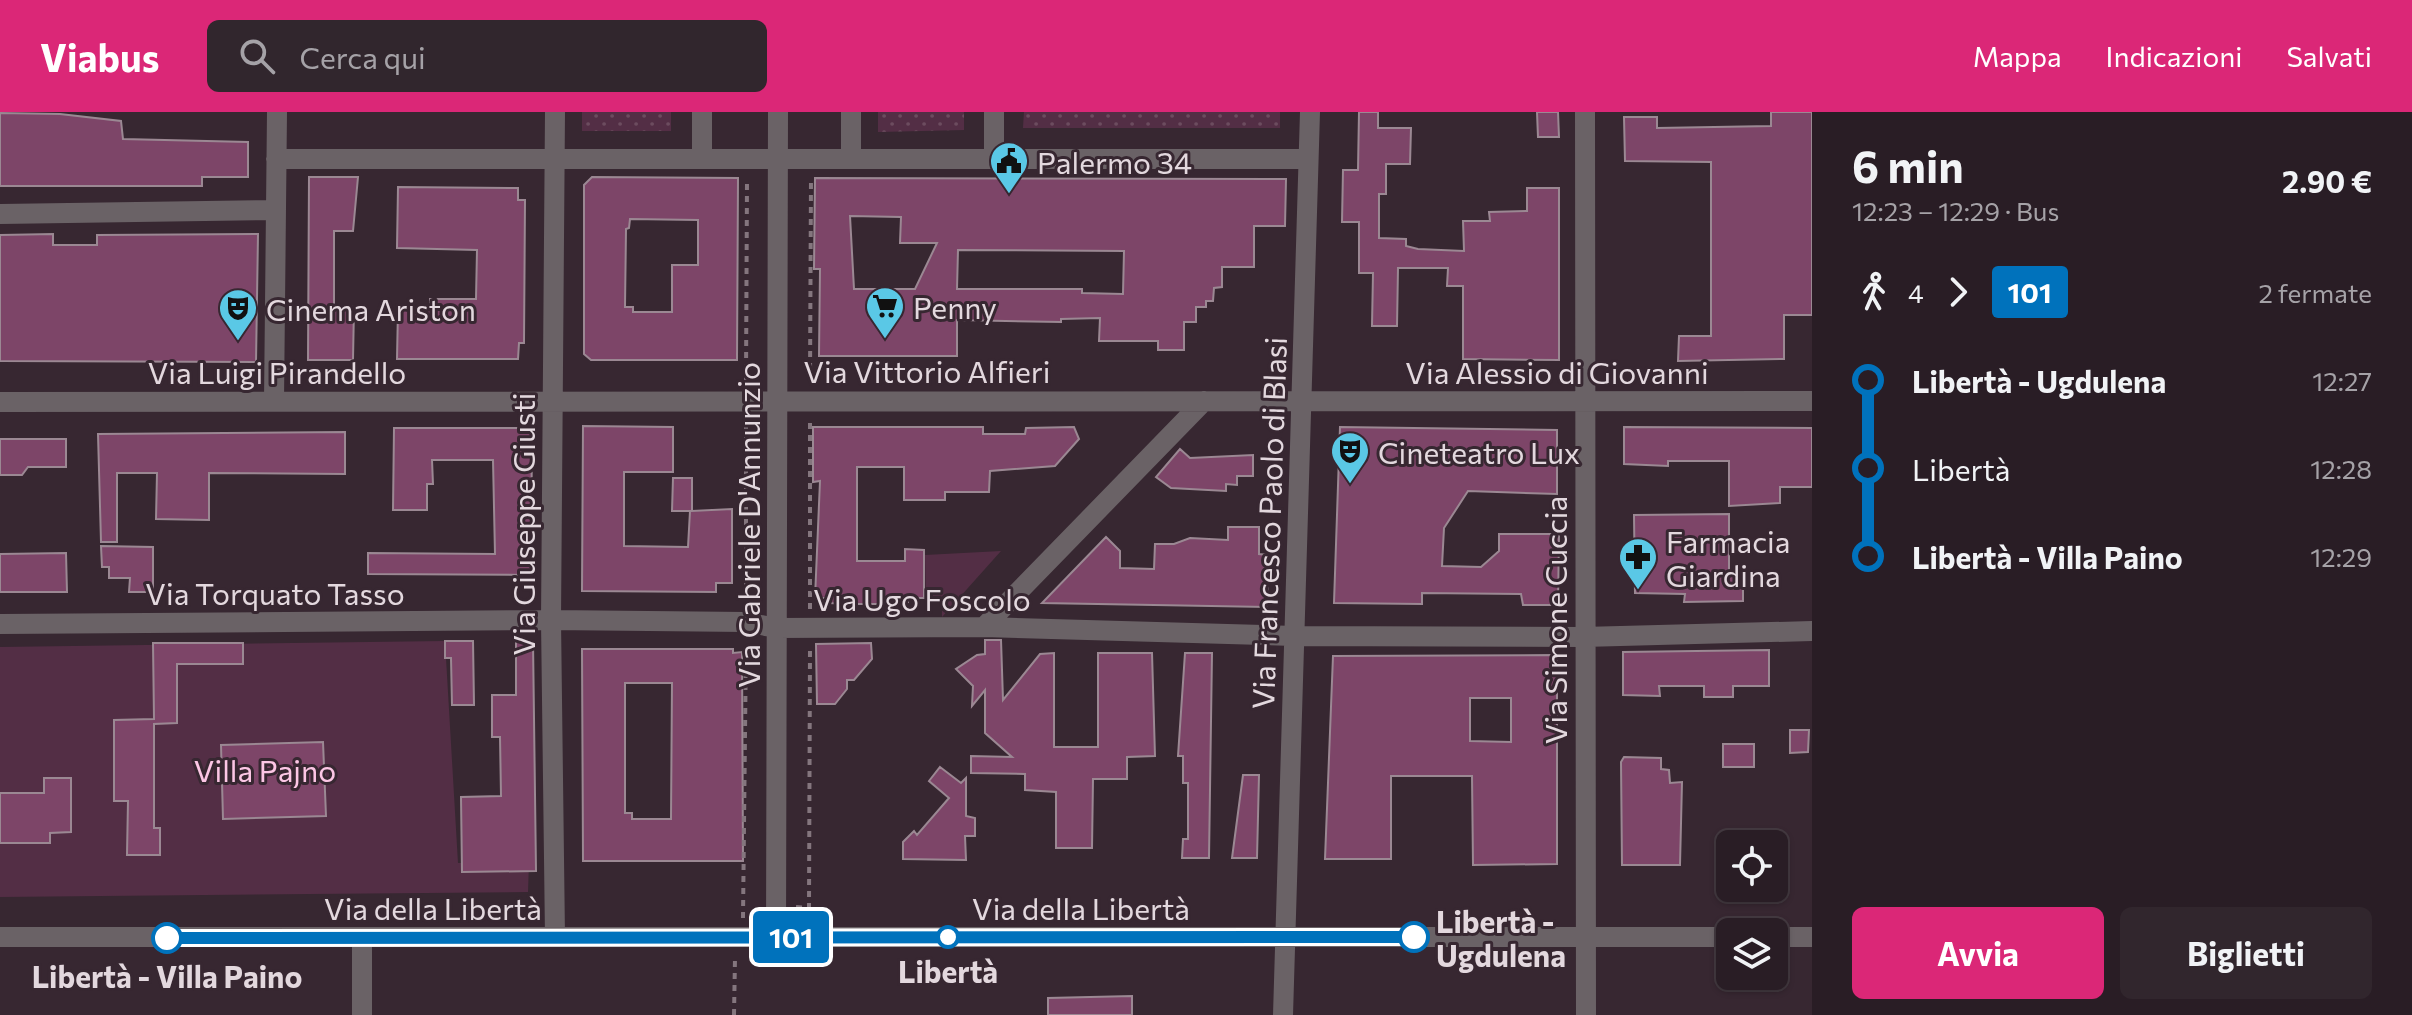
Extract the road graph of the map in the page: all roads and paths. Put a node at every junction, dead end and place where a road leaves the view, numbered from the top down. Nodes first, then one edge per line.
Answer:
1 (277, 112) edge
2 (555, 112) edge
3 (702, 112) edge
4 (778, 112) edge
5 (851, 112) edge
6 (994, 112) edge
7 (1310, 112) edge
8 (1585, 112) edge
9 (747, 158) junction
10 (777, 158) junction
11 (811, 158) junction
12 (851, 158) junction
13 (994, 158) junction
14 (276, 159) junction
15 (555, 159) junction
16 (702, 159) junction
17 (1308, 159) junction
18 (276, 210) junction
19 (0, 214) edge
20 (776, 400) junction
21 (810, 400) junction
22 (274, 401) junction
23 (746, 401) junction
24 (1204, 401) junction
25 (1301, 401) junction
26 (1585, 401) junction
27 (1812, 401) edge
28 (0, 402) edge
29 (553, 402) junction
30 (551, 620) junction
31 (746, 622) junction
32 (0, 624) edge
33 (984, 627) junction
34 (776, 628) junction
35 (810, 628) junction
36 (1812, 631) edge
37 (1294, 636) junction
38 (1583, 637) junction
39 (746, 907) dead end
40 (809, 908) dead end
41 (1585, 936) junction
42 (0, 937) edge
43 (555, 937) junction
44 (776, 937) junction
45 (1286, 937) junction
46 (1716, 937) edge
47 (1788, 937) edge
48 (1812, 937) edge
49 (362, 938) junction
50 (734, 964) dead end
51 (362, 1015) edge
52 (734, 1015) edge
53 (1283, 1015) edge
54 (1586, 1015) edge

1 - 14 street
2 - 15 street, Via Giuseppe Giusti
3 - 16 street
4 - 10 street, Via Gabriele D'Annunzio
5 - 12 street
6 - 13 street
7 - 17 street, Via Francesco Paolo di Blasi
8 - 26 street, Via Simone Cuccia
9 - 10 street
9 - 16 street
9 - 23 path
10 - 11 street
10 - 20 street, Via Gabriele D'Annunzio
11 - 12 street
11 - 21 path
12 - 13 street
13 - 17 street
14 - 15 street
14 - 18 street
15 - 16 street
15 - 29 street, Via Giuseppe Giusti
17 - 25 street, Via Francesco Paolo di Blasi
18 - 19 street
18 - 22 street
20 - 21 street, Via Vittorio Alfieri
20 - 23 street, Via Vittorio Alfieri
20 - 34 street, Via Gabriele D'Annunzio
21 - 24 street, Via Vittorio Alfieri
21 - 35 path
22 - 28 street, Via Luigi Pirandello
22 - 29 street, Via Luigi Pirandello
23 - 29 street, Via Vittorio Alfieri
23 - 31 path
24 - 25 street, Via Vittorio Alfieri
24 - 33 street
25 - 26 street, Via Alessio di Giovanni
25 - 37 street, Via Francesco Paolo di Blasi
26 - 27 street, Via Alessio di Giovanni
26 - 38 street, Via Simone Cuccia
29 - 30 street, Via Giuseppe Giusti
30 - 31 street, Via Ugo Foscolo
30 - 32 street, Via Torquato Tasso
30 - 43 street, Via Giuseppe Giusti
31 - 34 street, Via Ugo Foscolo
31 - 39 path
33 - 35 street, Via Ugo Foscolo
33 - 37 street, Via Ugo Foscolo
34 - 35 street, Via Ugo Foscolo
34 - 44 street, Via Gabriele D'Annunzio
35 - 40 path
36 - 38 street, Via Ugo Foscolo
37 - 38 street, Via Ugo Foscolo
37 - 45 street, Via Francesco Paolo di Blasi
38 - 41 street, Via Simone Cuccia
41 - 45 street, Via della Libertà
41 - 46 street, Via della Libertà
41 - 54 street, Via Simone Cuccia
42 - 49 street, Via della Libertà
43 - 44 street, Via della Libertà
43 - 49 street, Via della Libertà
44 - 45 street, Via della Libertà
45 - 53 street, Via Francesco Paolo di Blasi
47 - 48 street
49 - 51 street
50 - 52 path

